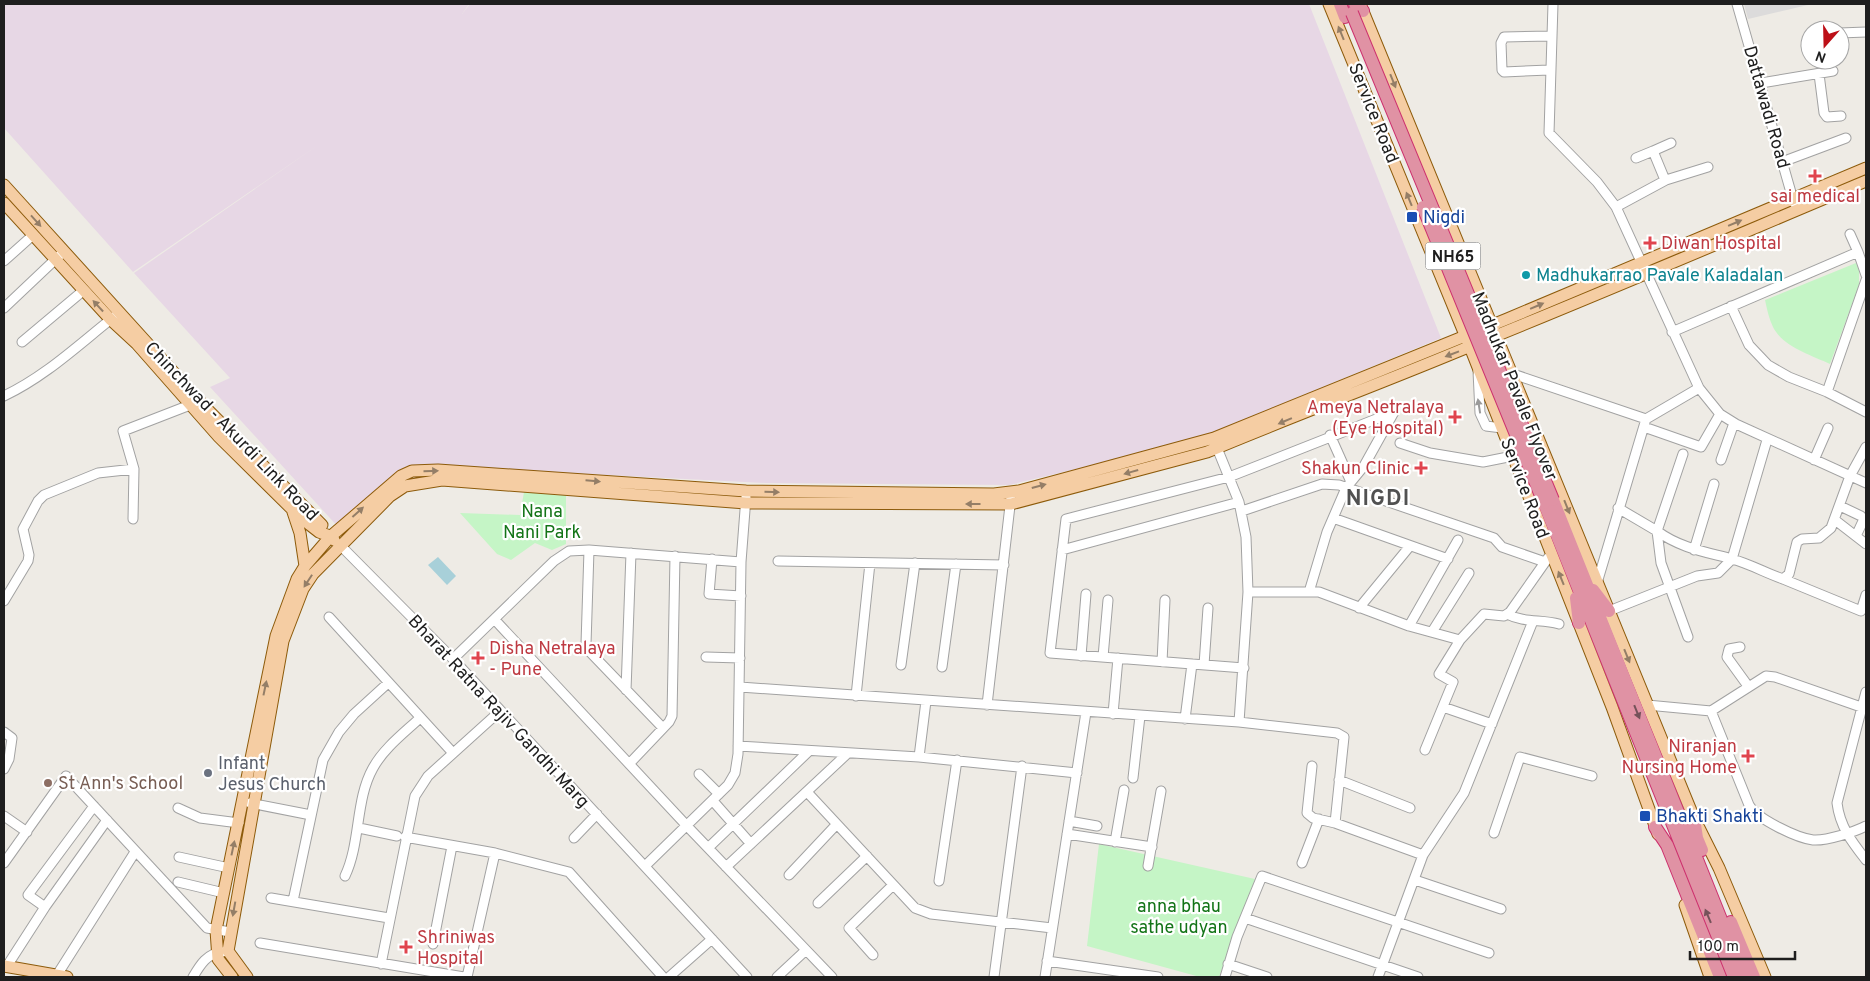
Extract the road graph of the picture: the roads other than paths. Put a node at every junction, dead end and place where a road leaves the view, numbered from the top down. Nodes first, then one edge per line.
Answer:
1 (1329, 4) edge
2 (1340, 4) edge
3 (1553, 4) edge
4 (1737, 4) edge
5 (1356, 8) edge
6 (1866, 32) edge
7 (1850, 33) edge
8 (1551, 36) junction
9 (1549, 70) junction
10 (1833, 71) dead end
11 (1819, 74) junction
12 (1761, 83) junction
13 (1841, 116) dead end
14 (1846, 138) dead end
15 (1671, 143) dead end
16 (1653, 151) junction
17 (1636, 158) dead end
18 (1782, 162) junction
19 (1708, 168) dead end
20 (1866, 168) edge
21 (1665, 180) junction
22 (1866, 181) edge
23 (4, 185) edge
24 (13, 196) junction
25 (4, 203) edge
26 (1794, 205) junction
27 (1616, 207) junction
28 (1850, 234) dead end
29 (33, 235) junction
30 (1858, 252) junction
31 (60, 256) junction
32 (4, 261) edge
33 (1644, 268) junction
34 (1866, 275) edge
35 (1866, 280) edge
36 (84, 290) junction
37 (1732, 306) junction
38 (4, 308) edge
39 (120, 312) junction
40 (111, 320) junction
41 (1494, 330) junction
42 (1672, 332) junction
43 (22, 342) dead end
44 (1468, 342) junction
45 (1513, 374) junction
46 (1699, 388) junction
47 (1826, 392) junction
48 (4, 396) edge
49 (190, 405) junction
50 (1866, 412) edge
51 (1720, 414) junction
52 (1645, 423) junction
53 (1734, 423) junction
54 (1828, 428) dead end
55 (1330, 436) junction
56 (1767, 440) junction
57 (1215, 443) junction
58 (1400, 443) dead end
59 (1866, 447) edge
60 (1682, 454) dead end
61 (1513, 456) junction
62 (1721, 460) dead end
63 (1814, 460) junction
64 (134, 469) junction
65 (1850, 476) junction
66 (1229, 477) junction
67 (1866, 483) edge
68 (1714, 484) dead end
69 (1348, 485) junction
70 (1010, 492) junction
71 (746, 497) junction
72 (1011, 504) junction
73 (1840, 506) junction
74 (1240, 507) junction
75 (1618, 508) junction
76 (292, 510) junction
77 (1333, 518) junction
78 (133, 519) dead end
79 (1835, 520) junction
80 (1657, 530) junction
81 (1856, 536) junction
82 (332, 539) junction
83 (1458, 540) dead end
84 (1866, 544) edge
85 (1410, 546) junction
86 (589, 550) junction
87 (1062, 550) junction
88 (1694, 550) junction
89 (631, 553) junction
90 (675, 556) junction
91 (1548, 558) junction
92 (712, 559) junction
93 (1448, 559) junction
94 (1732, 559) junction
95 (778, 561) dead end
96 (741, 562) junction
97 (870, 563) junction
98 (915, 563) junction
99 (956, 564) junction
100 (1004, 565) junction
101 (305, 566) junction
102 (1469, 573) dead end
103 (1784, 579) junction
104 (1580, 580) junction
105 (1598, 583) junction
106 (1668, 587) junction
107 (1248, 592) junction
108 (1309, 592) junction
109 (1086, 594) dead end
110 (1866, 595) edge
111 (741, 596) junction
112 (1108, 600) dead end
113 (1166, 600) dead end
114 (4, 601) edge
115 (1208, 608) dead end
116 (1359, 608) junction
117 (1507, 614) junction
118 (329, 617) dead end
119 (1594, 618) junction
120 (495, 620) junction
121 (1532, 621) junction
122 (1559, 624) dead end
123 (1408, 626) junction
124 (1432, 632) junction
125 (1688, 637) dead end
126 (1460, 640) junction
127 (1740, 647) dead end
128 (1082, 656) junction
129 (706, 657) dead end
130 (1103, 657) junction
131 (740, 658) junction
132 (1118, 658) junction
133 (453, 659) junction
134 (1162, 662) junction
135 (901, 664) dead end
136 (1192, 664) junction
137 (1204, 665) junction
138 (942, 667) dead end
139 (1244, 668) junction
140 (388, 683) junction
141 (1748, 686) junction
142 (740, 688) junction
143 (626, 690) junction
144 (1866, 692) edge
145 (856, 696) junction
146 (926, 701) junction
147 (987, 705) junction
148 (1648, 705) junction
149 (1443, 707) junction
150 (1862, 707) junction
151 (500, 711) junction
152 (1711, 711) junction
153 (1086, 712) junction
154 (1113, 714) junction
155 (1140, 716) junction
156 (420, 718) junction
157 (1185, 719) junction
158 (1239, 722) junction
159 (1492, 724) junction
160 (663, 728) junction
161 (4, 732) edge
162 (738, 746) junction
163 (809, 750) junction
164 (1425, 750) dead end
165 (453, 753) junction
166 (848, 753) junction
167 (919, 757) junction
168 (957, 760) junction
169 (629, 764) junction
170 (1022, 766) junction
171 (1312, 766) dead end
172 (4, 769) edge
173 (1077, 773) junction
174 (699, 774) dead end
175 (1592, 776) dead end
176 (1133, 778) dead end
177 (1339, 780) junction
178 (1124, 790) dead end
179 (1161, 791) dead end
180 (807, 792) junction
181 (716, 798) junction
182 (248, 802) junction
183 (94, 806) junction
184 (178, 808) dead end
185 (1410, 808) dead end
186 (597, 814) junction
187 (311, 815) junction
188 (4, 816) edge
189 (1694, 818) junction
190 (1319, 819) junction
191 (107, 820) junction
192 (1069, 821) junction
193 (239, 823) junction
194 (1335, 823) junction
195 (733, 824) junction
196 (836, 825) junction
197 (687, 826) junction
198 (1097, 826) dead end
199 (1866, 826) edge
200 (1655, 827) junction
201 (359, 828) junction
202 (27, 832) junction
203 (1494, 832) dead end
204 (1067, 834) junction
205 (1846, 834) junction
206 (401, 837) junction
207 (574, 838) dead end
208 (1115, 842) junction
209 (751, 844) junction
210 (452, 846) junction
211 (1152, 847) junction
212 (708, 848) junction
213 (135, 852) junction
214 (496, 853) junction
215 (1423, 855) junction
216 (867, 856) junction
217 (179, 857) dead end
218 (1866, 860) edge
219 (4, 863) edge
220 (1302, 863) dead end
221 (645, 866) junction
222 (1148, 866) dead end
223 (726, 867) junction
224 (229, 868) junction
225 (789, 875) dead end
226 (345, 876) dead end
227 (1415, 880) junction
228 (939, 881) dead end
229 (178, 882) dead end
230 (893, 886) junction
231 (224, 892) junction
232 (271, 898) dead end
233 (294, 901) junction
234 (818, 903) dead end
235 (45, 907) junction
236 (1501, 909) dead end
237 (389, 918) junction
238 (1245, 918) junction
239 (1002, 922) junction
240 (1399, 922) junction
241 (1052, 928) junction
242 (216, 930) junction
243 (230, 932) junction
244 (712, 939) junction
245 (260, 943) dead end
246 (433, 944) dead end
247 (806, 950) junction
248 (222, 952) junction
249 (1489, 953) dead end
250 (873, 955) dead end
251 (1047, 960) junction
252 (381, 964) junction
253 (1228, 964) junction
254 (1383, 965) junction
255 (5, 966) edge
256 (62, 976) edge
257 (193, 977) edge
258 (232, 977) edge
259 (247, 977) edge
260 (466, 977) edge
261 (663, 977) edge
262 (669, 977) edge
263 (746, 977) edge
264 (777, 977) edge
265 (832, 977) edge
266 (994, 977) edge
267 (1045, 977) edge
268 (1158, 977) edge
269 (1225, 977) edge
270 (1267, 977) edge
271 (1378, 977) edge
272 (1418, 977) edge
273 (1710, 977) edge
274 (1720, 977) edge
275 (1734, 977) edge
276 (1744, 977) edge
277 (1754, 977) edge
278 (1765, 977) edge

44 -> 1 main road, Service Road
2 - 5 highway, Madhukar Pavale Flyover / NH65
3 - 8 street
4 - 12 street, Dattawadi Road
5 -> 41 main road
5 - 104 highway, Madhukar Pavale Flyover / NH65, bridge
6 - 7 street
8 - 9 street
8 - 9 street
9 - 27 street
10 - 11 street
11 - 12 street
11 - 13 street
12 - 18 street, Dattawadi Road
14 - 18 street
15 - 16 street
16 - 17 street
16 - 21 street
18 - 26 street, Dattawadi Road
19 - 21 street
20 - 26 main road
21 - 27 street
22 - 26 main road
23 - 24 main road, Chinchwad - Akurdi Link Road
24 - 25 street
24 -> 31 main road, Chinchwad - Akurdi Link Road
25 - 29 main road, Chinchwad - Akurdi Link Road
26 - 33 main road
27 - 33 street
28 - 30 street
29 - 31 main road, Chinchwad - Akurdi Link Road
29 - 32 street
30 - 34 street
30 - 37 street
31 - 36 main road, Chinchwad - Akurdi Link Road
31 - 38 street
31 - 39 main road, Chinchwad - Akurdi Link Road
33 - 41 main road
33 - 42 street
35 - 47 street
40 -> 36 main road, Chinchwad - Akurdi Link Road
36 - 43 street
37 - 42 street
37 - 47 street
39 - 40 street
39 - 82 main road, Chinchwad - Akurdi Link Road
40 - 48 street
40 - 49 main road, Chinchwad - Akurdi Link Road
41 - 44 main road
41 - 45 main road
42 - 46 street
44 - 57 main road
61 -> 44 main road, Service Road
45 - 52 street
45 -> 105 main road
46 - 51 street
46 - 52 street
47 - 50 street
49 - 64 street
49 - 76 main road, Chinchwad - Akurdi Link Road
51 - 52 street
51 - 53 street
52 - 75 street
53 - 56 street
53 - 62 street
54 - 63 street
55 - 66 street
55 - 69 street
55 - 69 street
56 - 63 street
56 - 94 street
57 - 66 street
70 -> 57 main road
57 -> 72 main road
58 - 61 street
59 - 65 street
60 - 80 street
61 - 91 main road, Service Road
63 - 65 street
64 - 78 street
64 - 114 street
65 - 67 street
65 - 73 street
66 - 74 street
66 - 87 street
68 - 88 street
69 - 74 street
69 - 77 street
69 - 91 street
71 -> 70 main road
70 - 72 street
72 -> 71 main road
71 - 82 main road
71 - 96 street
72 - 100 street
73 - 79 street
73 - 81 street
74 - 87 street
74 - 107 street
75 - 80 street
75 - 105 street
76 - 82 main road, Chinchwad - Akurdi Link Road
76 - 101 main road
77 - 85 street
77 - 108 street
79 - 81 street
79 - 103 street
80 - 88 street
80 - 106 street
81 - 84 street
82 - 101 main road
82 - 133 street, Bharat Ratna Rajiv Gandhi Marg
82 -> 182 main road
83 - 93 street
85 - 93 street
85 - 116 street
86 - 89 street
86 - 120 street
86 - 143 street
87 - 128 street
88 - 94 street
89 - 90 street
89 - 143 street
90 - 92 street
90 - 160 street
91 - 117 street
119 -> 91 main road, Service Road
92 - 96 street
92 - 111 street
93 - 123 street
94 - 103 street
94 - 106 street
95 - 97 street
96 - 111 street
97 - 98 street
97 - 145 street
98 - 99 street
98 - 135 street
99 - 100 street
99 - 138 street
100 - 147 street
182 -> 101 main road
102 - 124 street
103 - 110 street
104 - 119 highway, NH65
104 - 119 highway
105 - 119 main road
106 - 119 street
106 - 125 street
107 - 108 street
107 - 139 street
108 - 116 street
109 - 128 street
111 - 131 street
112 - 130 street
113 - 134 street
115 - 137 street
116 - 123 street
117 - 121 street
117 - 126 street
118 - 140 street
119 -> 148 main road
119 - 200 main road, Service Road
275 -> 119 highway, NH65
119 -> 276 highway, NH65
120 - 133 street
120 - 169 street
121 - 122 street
121 - 159 street
123 - 124 street
124 - 126 street
126 - 149 street
127 - 141 street
128 - 130 street
129 - 131 street
130 - 132 street
131 - 142 street
132 - 134 street
132 - 154 street
133 - 151 street, Bharat Ratna Rajiv Gandhi Marg
134 - 136 street
136 - 137 street
136 - 157 street
137 - 139 street
139 - 158 street
140 - 156 street
140 - 187 street
141 - 150 street
141 - 152 street
142 - 145 street
142 - 162 street
143 - 160 street
144 - 150 street
145 - 146 street
146 - 147 street
146 - 167 street
147 - 153 street
148 - 152 street
148 - 189 main road
149 - 159 street
149 - 164 street
150 - 205 street
151 - 165 street
151 - 186 street, Bharat Ratna Rajiv Gandhi Marg
152 - 205 street
153 - 154 street
153 - 173 street
154 - 155 street
155 - 157 street
155 - 176 street
156 - 165 street
156 - 201 street
157 - 158 street
158 - 177 street
159 - 215 street
160 - 169 street
161 - 172 street
162 - 163 street
162 - 181 street
163 - 166 street
163 - 195 street
165 - 206 street
166 - 167 street
166 - 180 street
167 - 168 street
168 - 170 street
168 - 228 street
169 - 197 street
170 - 173 street
170 - 239 street
171 - 190 street
173 - 192 street
174 - 181 street
175 - 203 street
177 - 185 street
177 - 194 street
178 - 208 street
179 - 211 street
180 - 196 street
180 - 209 street
181 - 195 street
181 - 197 street
182 - 187 street
182 - 193 main road
182 -> 243 main road
183 - 191 street
183 - 202 street
183 - 235 street
184 - 193 street
186 - 207 street
186 - 221 street, Bharat Ratna Rajiv Gandhi Marg
187 - 233 street
188 - 202 street
189 - 277 highway
189 - 278 main road
190 - 194 street
190 - 220 street
191 - 213 street
191 - 235 street
192 - 198 street
192 - 204 street
224 -> 193 main road
194 - 215 street
195 - 209 street
195 - 212 street
196 - 216 street
196 - 225 street
197 - 212 street
197 - 221 street
199 - 205 street
200 - 273 main road, Service Road
200 - 274 highway
201 - 206 street
201 - 226 street
202 - 219 street
204 - 208 street
204 - 241 street
205 - 218 street
206 - 210 street
206 - 237 street
208 - 211 street
209 - 223 street
210 - 214 street
210 - 246 street
211 - 222 street
212 - 223 street
213 - 242 street
213 - 256 street
214 - 260 street
214 - 261 street
215 - 227 street
216 - 230 street
216 - 234 street
217 - 224 street
221 - 244 street, Bharat Ratna Rajiv Gandhi Marg
223 - 247 street
224 - 231 main road
227 - 236 street
227 - 240 street
229 - 231 street
230 - 239 street
230 - 250 street
231 - 242 main road
232 - 233 street
233 - 237 street
235 - 255 street
237 - 252 street
238 - 240 street
238 - 253 street
238 - 254 street
239 - 241 street
239 - 266 street
240 - 249 street
240 - 254 street
241 - 251 street
242 - 243 street
242 - 248 main road
243 - 248 main road
244 - 262 street
244 - 263 street, Bharat Ratna Rajiv Gandhi Marg
245 - 252 street
247 - 264 street
247 - 265 street
248 - 257 street
248 - 258 main road
248 - 259 main road
251 - 267 street
251 - 268 street
252 - 260 street
253 - 269 street
253 - 270 street
254 - 271 street
254 - 272 street
255 - 256 main road

